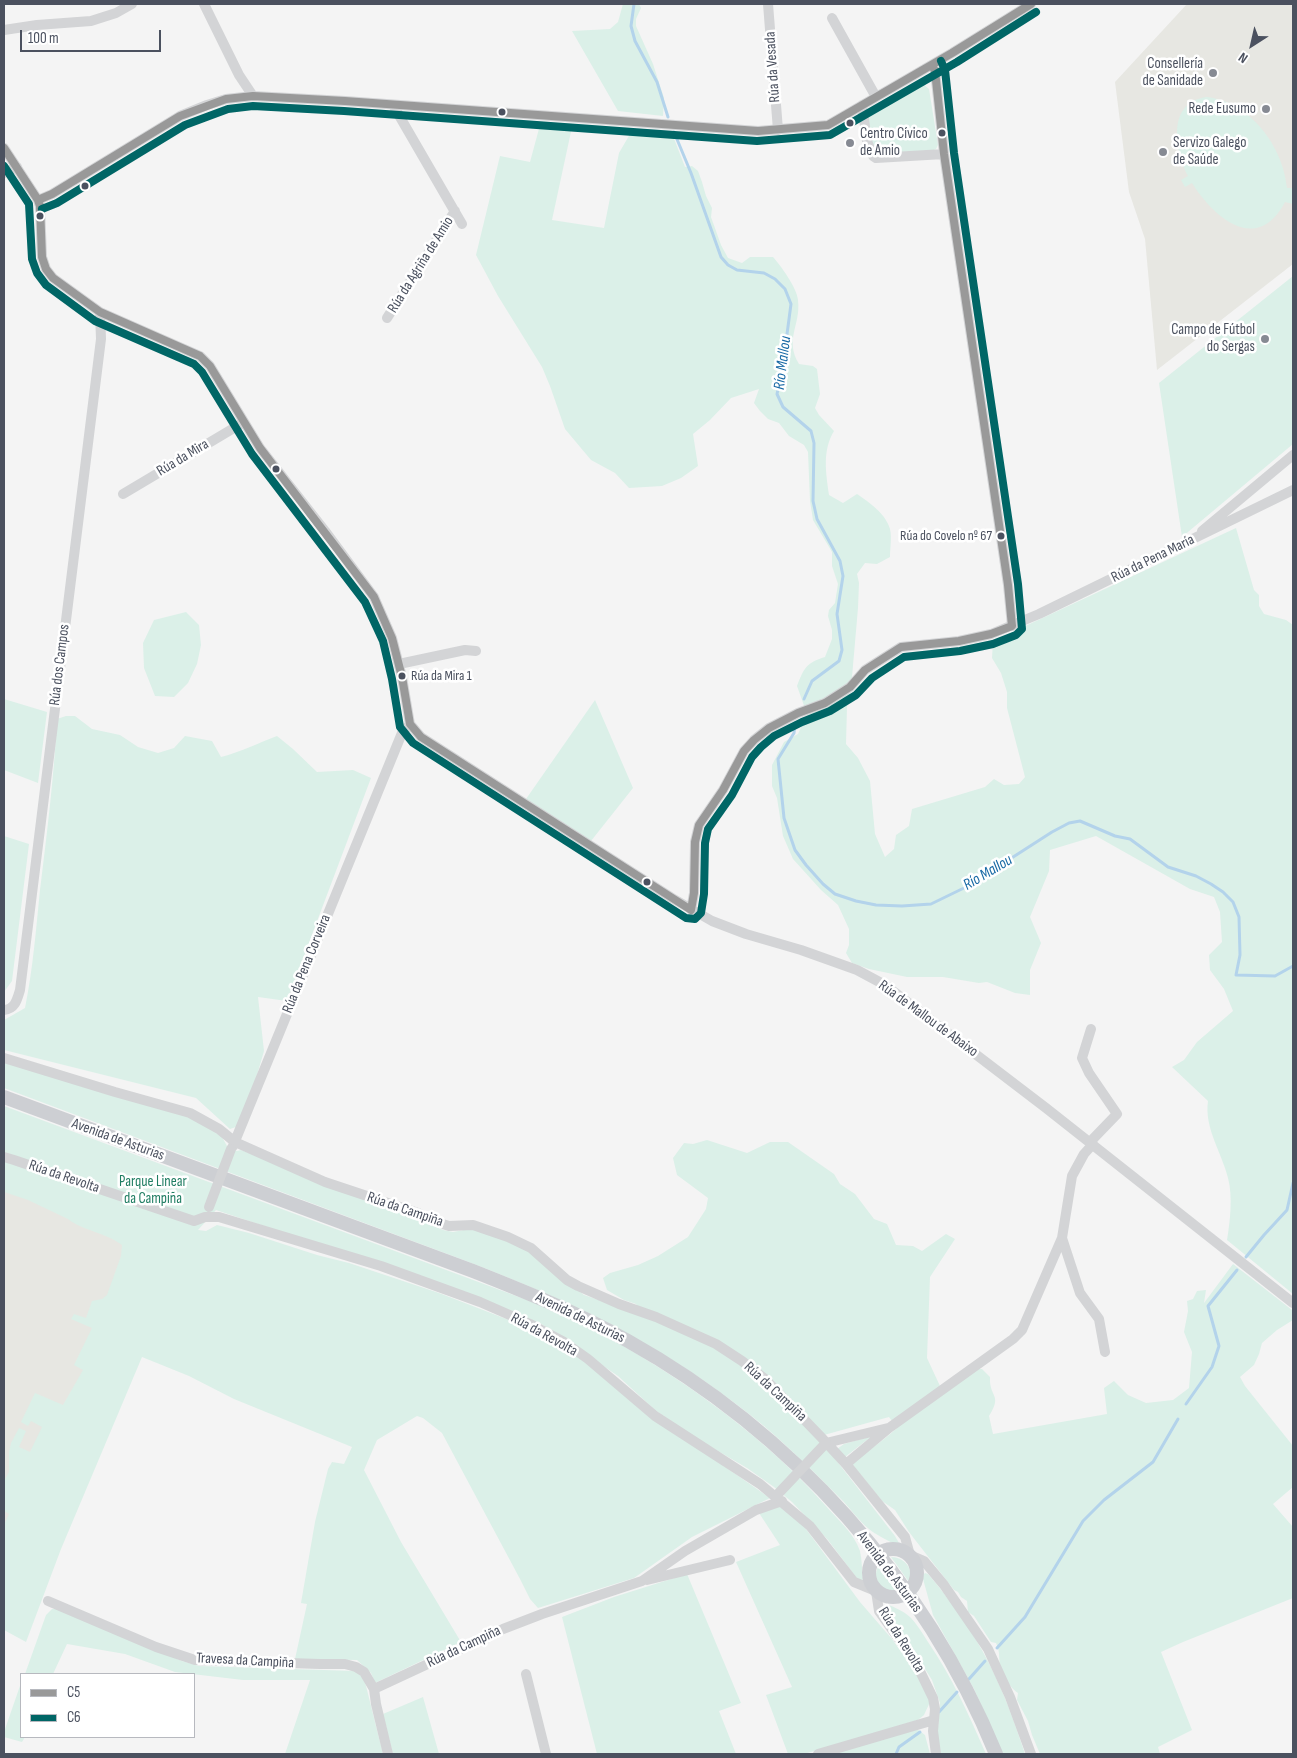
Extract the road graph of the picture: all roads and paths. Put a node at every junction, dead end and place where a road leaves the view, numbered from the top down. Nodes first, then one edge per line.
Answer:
1 (132, 4) edge
2 (204, 4) edge
3 (768, 4) edge
4 (1032, 4) edge
5 (832, 18) dead end
6 (4, 30) edge
7 (932, 64) junction
8 (239, 75) junction
9 (253, 96) junction
10 (876, 97) junction
11 (235, 98) junction
12 (393, 105) junction
13 (862, 105) junction
14 (778, 130) junction
15 (4, 148) edge
16 (944, 154) junction
17 (17, 168) junction
18 (4, 173) edge
19 (38, 200) junction
20 (454, 211) junction
21 (462, 224) dead end
22 (100, 312) junction
23 (387, 318) dead end
24 (244, 422) junction
25 (1293, 455) edge
26 (1293, 490) edge
27 (123, 494) dead end
28 (1201, 536) junction
29 (1012, 626) junction
30 (476, 651) dead end
31 (399, 664) junction
32 (410, 724) junction
33 (691, 910) junction
34 (4, 1010) edge
35 (1091, 1029) dead end
36 (4, 1058) edge
37 (4, 1098) edge
38 (1091, 1143) junction
39 (233, 1145) junction
40 (4, 1157) edge
41 (207, 1212) junction
42 (1062, 1238) junction
43 (1293, 1303) edge
44 (1105, 1352) dead end
45 (889, 1428) junction
46 (826, 1442) junction
47 (846, 1464) junction
48 (779, 1499) junction
49 (862, 1534) junction
50 (893, 1549) junction
51 (910, 1555) junction
52 (874, 1559) junction
53 (730, 1560) dead end
54 (642, 1581) junction
55 (916, 1581) junction
56 (876, 1591) junction
57 (907, 1593) junction
58 (890, 1597) junction
59 (48, 1601) dead end
60 (926, 1622) junction
61 (526, 1674) dead end
62 (374, 1690) junction
63 (934, 1720) junction
64 (388, 1754) edge
65 (546, 1754) edge
66 (818, 1754) edge
67 (936, 1754) edge
68 (996, 1754) edge
69 (1032, 1754) edge

1 - 6 street
2 - 8 street
3 - 14 street, Rúa da Vesada
4 - 7 street
5 - 10 street
7 - 10 street
7 - 16 street
8 - 9 street
8 - 11 street
9 - 11 street
9 - 12 street
10 - 13 street
11 - 19 street
12 - 14 street
12 - 20 street, Rúa da Agriña de Amio
13 - 14 street
13 - 16 street
15 - 17 street
16 - 29 street
17 - 18 street
17 - 19 street
19 - 22 street
20 - 21 street, Rúa da Agriña de Amio
20 - 23 street, Rúa da Agriña de Amio
22 - 24 street
22 - 34 street, Rúa dos Campos
24 - 27 street, Rúa da Mira
24 - 31 street
25 - 28 street
26 - 28 street, Rúa da Pena María
28 - 29 street, Rúa da Pena María
29 - 33 street, Rúa da Pena María
30 - 31 street
31 - 32 street
32 - 33 street
32 - 39 street, Rúa da Pena Corveira
33 - 38 street, Rúa de Mallou de Abaixo
35 - 38 street
36 - 39 street, Rúa da Campiña
37 - 49 main road, Avenida de Asturias
38 - 42 street
38 - 43 street, Rúa de Mallou de Abaixo
39 - 41 street, Rúa da Pena Corveira, bridge
39 - 46 street, Rúa da Campiña
40 - 41 street, Rúa da Revolta
41 - 48 street, Rúa da Revolta
42 - 44 street
42 - 45 street
45 - 46 street
45 - 47 street
46 - 47 street, Rúa da Campiña
46 - 48 street, bridge
47 - 51 street, Rúa da Campiña
48 - 54 street, Rúa da Campiña
48 - 56 street, Rúa da Revolta
49 - 50 main road
49 - 52 main road
50 - 51 main road
50 - 52 main road
51 - 55 main road
51 - 69 street
52 - 56 main road
52 - 57 main road, Avenida de Asturias
53 - 54 street, Rúa da Campiña
54 - 62 street, Rúa da Campiña
55 - 57 main road
55 - 60 main road
56 - 58 main road
56 - 63 street, Rúa da Revolta
57 - 58 main road
57 - 60 main road, Avenida de Asturias
58 - 60 main road
59 - 62 street, Travesa da Campiña
60 - 68 main road, Avenida de Asturias
61 - 65 street
62 - 64 street, Travesa da Campiña
63 - 66 street
63 - 67 street, Rúa da Revolta

